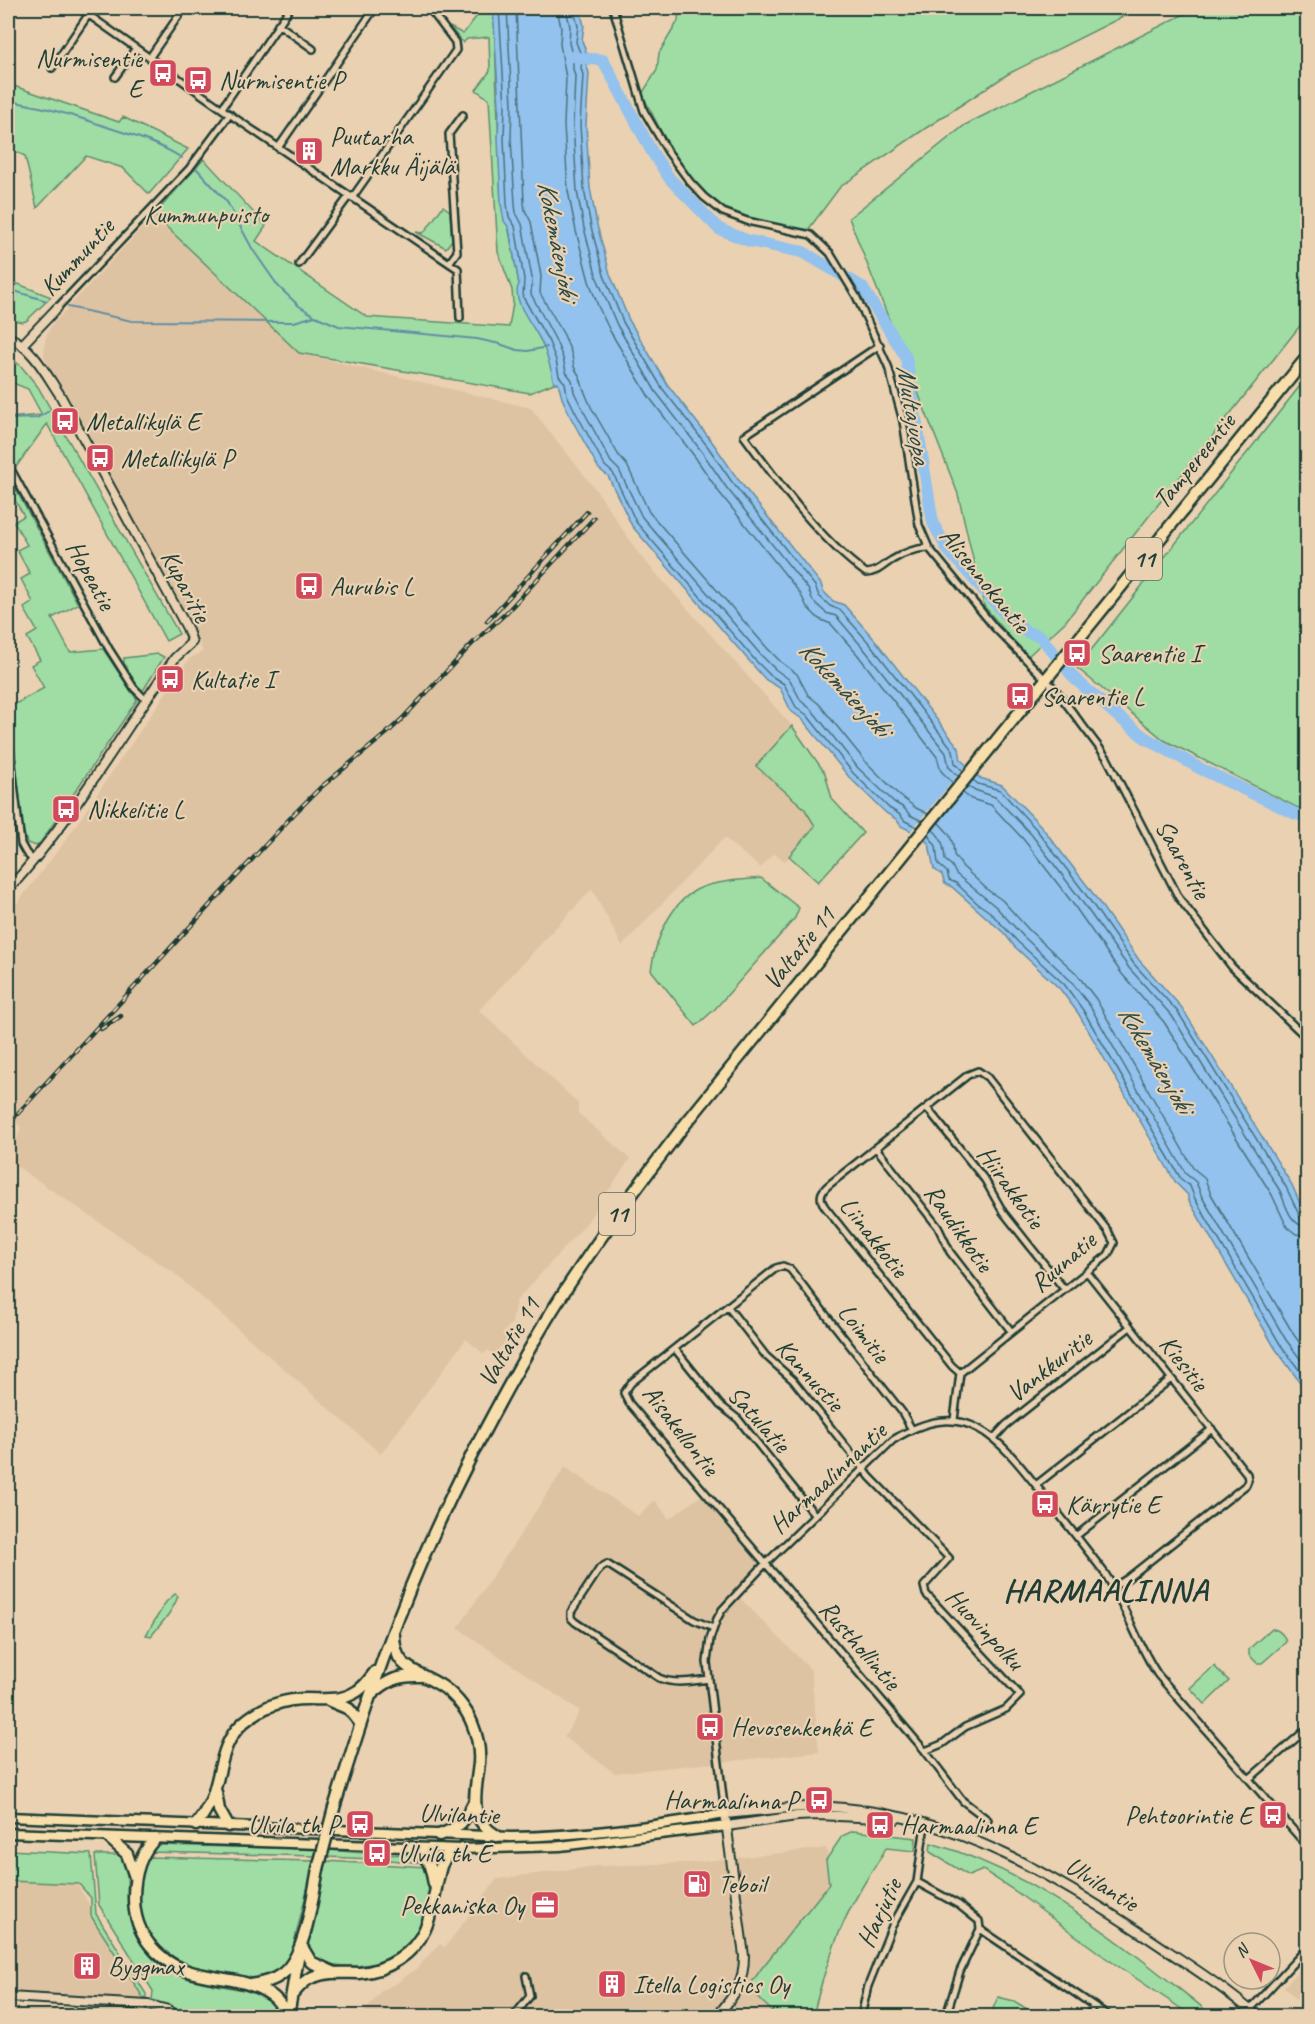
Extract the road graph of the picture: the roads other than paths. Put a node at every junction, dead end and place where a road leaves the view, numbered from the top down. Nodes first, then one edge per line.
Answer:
1 (79, 8) edge
2 (93, 8) edge
3 (184, 8) edge
4 (290, 8) edge
5 (375, 8) edge
6 (430, 8) edge
7 (613, 8) edge
8 (88, 14) junction
9 (278, 24) junction
10 (136, 48) junction
11 (313, 49) dead end
12 (150, 57) junction
13 (52, 68) dead end
14 (115, 77) dead end
15 (222, 108) junction
16 (230, 114) junction
17 (463, 115) dead end
18 (278, 148) junction
19 (350, 197) junction
20 (449, 263) junction
21 (299, 264) dead end
22 (57, 308) joint
23 (460, 318) dead end
24 (8, 337) edge
25 (22, 345) junction
26 (880, 345) junction
27 (1308, 356) edge
28 (8, 464) edge
29 (929, 548) junction
30 (1046, 680) junction
31 (146, 700) junction
32 (8, 731) edge
33 (912, 846) joint
34 (34, 861) junction
35 (8, 890) edge
36 (1308, 1039) edge
37 (978, 1071) joint
38 (927, 1108) junction
39 (876, 1148) junction
40 (783, 1266) joint
41 (1087, 1272) junction
42 (1064, 1289) junction
43 (728, 1307) junction
44 (1130, 1327) junction
45 (1011, 1331) junction
46 (675, 1349) junction
47 (960, 1373) junction
48 (1171, 1379) junction
49 (954, 1420) junction
50 (911, 1428) junction
51 (1212, 1429) junction
52 (994, 1437) junction
53 (862, 1468) junction
54 (1036, 1485) junction
55 (815, 1515) junction
56 (1076, 1536) junction
57 (949, 1557) joint
58 (765, 1564) junction
59 (1114, 1587) junction
60 (713, 1628) junction
61 (394, 1629) junction
62 (382, 1662) junction
63 (420, 1676) junction
64 (709, 1679) junction
65 (369, 1697) junction
66 (326, 1700) junction
67 (360, 1723) junction
68 (1308, 1728) edge
69 (925, 1750) junction
70 (1249, 1779) junction
71 (215, 1788) junction
72 (474, 1802) junction
73 (725, 1814) junction
74 (8, 1817) edge
75 (907, 1820) junction
76 (988, 1820) dead end
77 (925, 1824) junction
78 (196, 1825) junction
79 (228, 1826) junction
80 (727, 1826) junction
81 (1308, 1830) edge
82 (8, 1833) edge
83 (439, 1834) junction
84 (497, 1836) junction
85 (1299, 1837) junction
86 (109, 1838) junction
87 (154, 1839) junction
88 (410, 1847) junction
89 (1308, 1847) edge
90 (462, 1849) junction
91 (135, 1877) junction
92 (917, 1882) junction
93 (435, 1888) junction
94 (980, 1929) junction
95 (1308, 1947) edge
96 (300, 1949) junction
97 (335, 1972) junction
98 (526, 1976) dead end
99 (251, 1985) junction
100 (292, 1995) junction
101 (8, 1997) edge
102 (1093, 2006) junction
103 (1247, 2013) edge
104 (177, 2016) edge
105 (288, 2016) edge
106 (514, 2016) edge
107 (717, 2016) edge
108 (861, 2016) edge
109 (946, 2016) edge
110 (1088, 2016) edge
111 (1109, 2016) edge
112 (1257, 2016) edge

1 - 8 street
2 - 8 street
3 - 12 street
4 - 9 street
5 - 18 street
6 - 19 street
7 - 26 street, Alisennokantie
8 - 10 street
8 - 13 street
9 - 11 street
9 - 15 street
10 - 12 street
10 - 14 street
12 - 15 street
15 - 16 street
16 - 18 street
16 - 22 street, Kummuntie
17 - 20 street
18 - 19 street
19 - 20 street
19 - 21 street
20 - 23 street
22 - 25 street, Kummuntie
24 - 25 street
25 - 31 street, Kuparitie
26 - 29 street, Alisennokantie
26 - 29 street
27 - 30 highway, Tampereentie / 11
28 - 31 street, Hopeatie
29 - 30 street, Alisennokantie
30 - 33 highway, Tampereentie / 11
30 - 36 street, Saarentie
31 - 34 street, Kuparitie
32 - 34 street
33 - 61 highway, Valtatie 11 / 11
34 - 35 street, Kuparitie
37 - 38 street, Liinakkotie
37 - 41 street, Ruunatie
38 - 39 street, Liinakkotie
38 - 42 street, Hiirakkotie
39 - 45 street, Raudikkotie
39 - 47 street, Liinakkotie
40 - 43 street, Aisakellontie
40 - 50 street, Loimitie
41 - 42 street, Ruunatie
41 - 44 street, Kiesitie
42 - 45 street, Ruunatie
43 - 46 street, Aisakellontie
43 - 53 street, Kannustie
44 - 48 street, Kiesitie
44 - 52 street, Vankkuritie
45 - 47 street, Ruunatie
46 - 55 street, Satulatie
46 - 58 street, Aisakellontie
47 - 49 street
48 - 51 street, Kiesitie
48 - 54 street
49 - 50 street, Harmaalinnantie
49 - 52 street, Harmaalinnantie
50 - 53 street, Harmaalinnantie
51 - 56 street
51 - 59 street, Kiesitie
52 - 54 street, Harmaalinnantie
53 - 55 street, Harmaalinnantie
53 - 57 street, Kannustie
54 - 56 street, Harmaalinnantie
55 - 58 street, Harmaalinnantie
56 - 59 street, Harmaalinnantie
57 - 69 street, Huovinpolku
58 - 60 street, Harmaalinnantie
58 - 69 street, Rusthollintie
59 - 70 street, Harmaalinnantie
60 - 64 street, Harmaalinnantie
60 - 64 street
61 - 62 highway, Valtatie 11 / 11
61 - 63 highway
62 - 65 highway, Valtatie 11 / 11
62 - 66 highway
63 - 65 highway
63 - 72 highway
64 - 73 street, Harmaalinnantie
65 - 67 highway, Valtatie 11 / 11
66 - 67 highway
66 - 71 highway
67 - 96 highway, Valtatie 11 / 11, bridge
68 - 70 street
69 - 76 street, Rusthollintie
70 - 85 street, Harmaalinnantie
71 - 78 highway
71 - 79 highway
72 - 83 highway
72 - 84 highway
73 - 75 street, Ulvilantie
73 - 80 street
73 - 84 main road, Ulvilantie
74 - 78 main road, Ulvilantie
75 - 77 street, Ulvilantie
75 - 80 street, Ulvilantie
77 - 92 street, Harjutie
77 - 103 street, Ulvilantie
78 - 79 main road, Ulvilantie
79 - 83 main road, Ulvilantie
80 - 90 main road, Ulvilantie
80 - 107 street
81 - 85 street
82 - 86 main road, Ulvilantie
83 - 84 main road, Ulvilantie
85 - 89 street, Harmaalinnantie
86 - 87 main road, Ulvilantie
86 - 91 highway
87 - 88 main road, Ulvilantie
87 - 91 highway
88 - 90 main road, Ulvilantie
88 - 93 highway
90 - 93 highway
91 - 99 highway
92 - 94 street
92 - 108 street, Harjutie
93 - 97 highway
94 - 102 street
94 - 109 street
95 - 103 street
96 - 97 highway
96 - 99 highway
96 - 100 highway, Valtatie 11 / 11
97 - 100 highway
98 - 106 street
99 - 105 highway
100 - 105 highway, Valtatie 11 / 11
101 - 104 street
102 - 110 street
102 - 111 street
103 - 112 street, Ulvilantie

